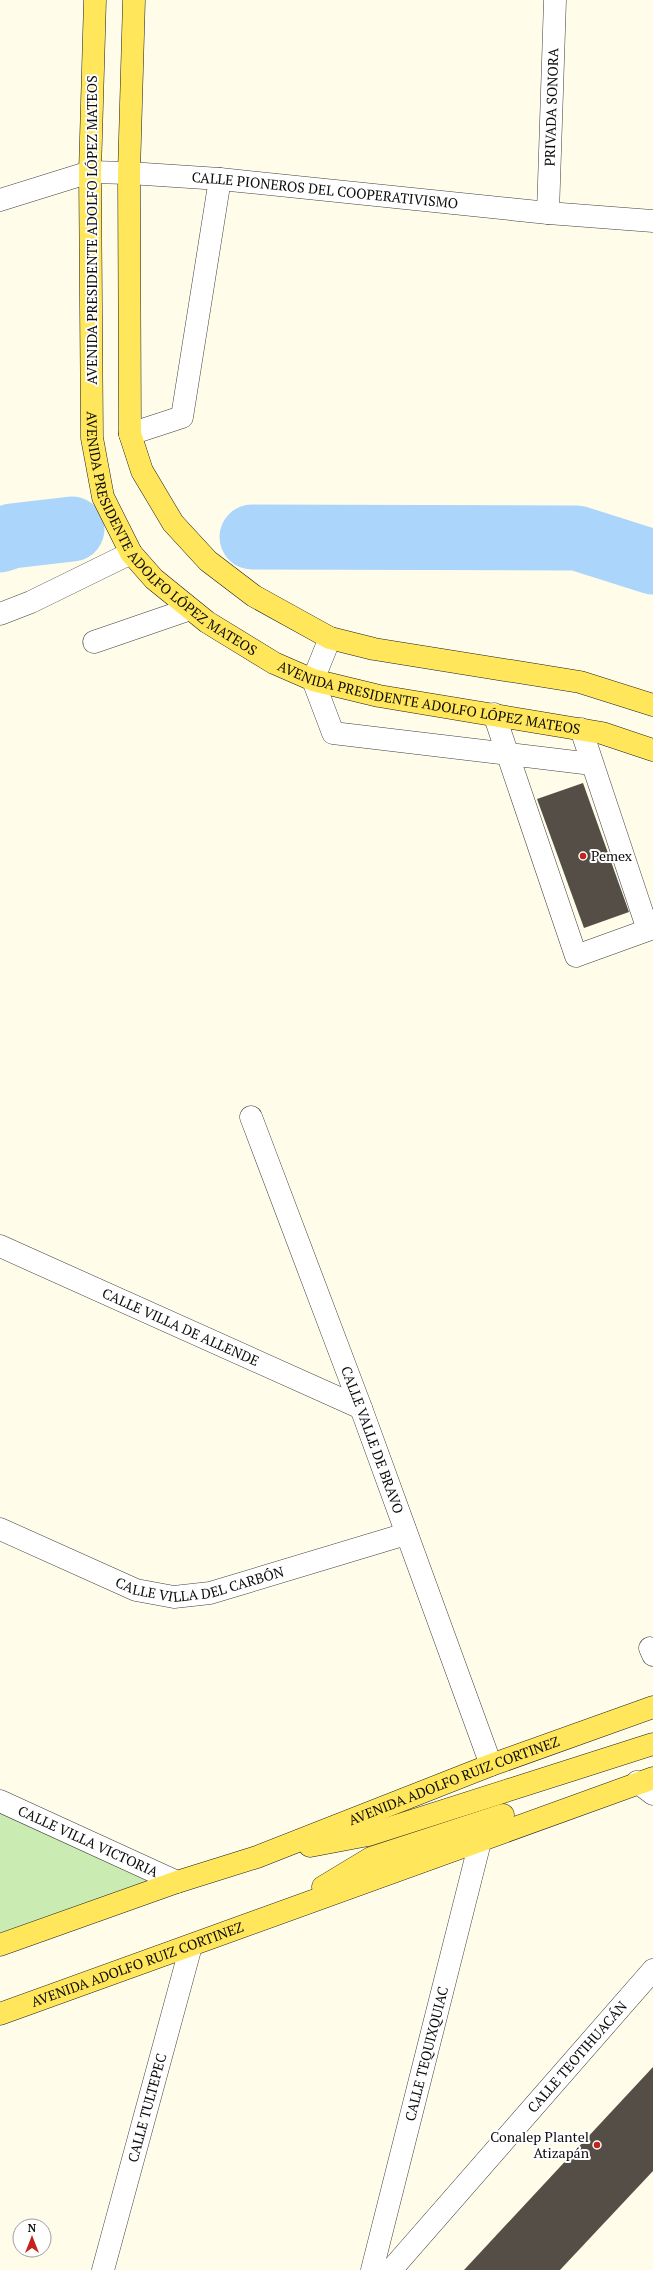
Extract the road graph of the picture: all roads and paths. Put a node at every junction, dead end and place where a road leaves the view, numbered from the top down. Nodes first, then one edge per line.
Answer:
1 (95, 0) edge
2 (134, 0) edge
3 (555, 0) edge
4 (90, 172) junction
5 (129, 173) junction
6 (220, 180) junction
7 (0, 200) edge
8 (548, 213) junction
9 (653, 221) edge
10 (130, 434) junction
11 (131, 553) junction
12 (190, 610) junction
13 (0, 614) edge
14 (330, 638) junction
15 (94, 642) dead end
16 (313, 680) junction
17 (653, 705) edge
18 (494, 714) junction
19 (581, 729) junction
20 (653, 750) edge
21 (507, 754) junction
22 (592, 764) junction
23 (251, 1117) dead end
24 (0, 1246) edge
25 (361, 1408) junction
26 (0, 1529) edge
27 (406, 1534) junction
28 (653, 1707) edge
29 (653, 1744) edge
30 (491, 1765) junction
31 (653, 1767) edge
32 (648, 1785) edge
33 (0, 1801) edge
34 (481, 1838) junction
35 (257, 1856) junction
36 (177, 1882) junction
37 (275, 1915) junction
38 (0, 1944) edge
39 (191, 1946) junction
40 (653, 1970) edge
41 (0, 2014) edge
42 (103, 2270) edge
43 (372, 2270) edge
44 (391, 2270) edge

1 - 4 main road, AVENIDA PRESIDENTE ADOLFO LÓPEZ MATEOS
2 - 5 main road, AVENIDA PRESIDENTE ADOLFO LÓPEZ MATEOS
3 - 8 street, PRIVADA SONORA
4 - 5 street, CALLE PIONEROS DEL COOPERATIVISMO
4 - 7 street, CALLE PIONEROS DEL COOPERATIVISMO
4 - 11 main road, AVENIDA PRESIDENTE ADOLFO LÓPEZ MATEOS
5 - 6 street, CALLE PIONEROS DEL COOPERATIVISMO
5 - 10 main road, AVENIDA PRESIDENTE ADOLFO LÓPEZ MATEOS
6 - 8 street, CALLE PIONEROS DEL COOPERATIVISMO
6 - 10 street
8 - 9 street, CALLE PIONEROS DEL COOPERATIVISMO
10 - 14 main road, AVENIDA PRESIDENTE ADOLFO LÓPEZ MATEOS
11 - 12 main road, AVENIDA PRESIDENTE ADOLFO LÓPEZ MATEOS
11 - 13 street
12 - 15 street
12 - 16 main road, AVENIDA PRESIDENTE ADOLFO LÓPEZ MATEOS
14 - 16 street
14 - 17 main road, AVENIDA PRESIDENTE ADOLFO LÓPEZ MATEOS
16 - 18 main road, AVENIDA PRESIDENTE ADOLFO LÓPEZ MATEOS
16 - 21 street
18 - 19 main road, AVENIDA PRESIDENTE ADOLFO LÓPEZ MATEOS
18 - 21 street
19 - 20 main road, AVENIDA PRESIDENTE ADOLFO LÓPEZ MATEOS
19 - 22 street
21 - 22 street
21 - 22 street
23 - 25 street, CALLE VALLE DE BRAVO
24 - 25 street, CALLE VILLA DE ALLENDE
25 - 27 street, CALLE VALLE DE BRAVO
26 - 27 street, CALLE VILLA DEL CARBÓN
27 - 30 street, CALLE VALLE DE BRAVO
28 - 30 main road, AVENIDA ADOLFO RUIZ CORTINEZ
29 - 35 main road, AVENIDA ADOLFO RUIZ CORTINEZ
30 - 35 main road, AVENIDA ADOLFO RUIZ CORTINEZ
31 - 37 main road, AVENIDA ADOLFO RUIZ CORTINEZ
32 - 34 main road, AVENIDA ADOLFO RUIZ CORTINEZ
33 - 36 street, CALLE VILLA VICTORIA
34 - 37 main road, AVENIDA ADOLFO RUIZ CORTINEZ
34 - 43 street, CALLE TEQUIXQUIAC
35 - 36 main road, AVENIDA ADOLFO RUIZ CORTINEZ
36 - 38 main road, AVENIDA ADOLFO RUIZ CORTINEZ
37 - 39 main road, AVENIDA ADOLFO RUIZ CORTINEZ
39 - 41 main road, AVENIDA ADOLFO RUIZ CORTINEZ
39 - 42 street, CALLE TULTEPEC
40 - 44 street, CALLE TEOTIHUACÁN

